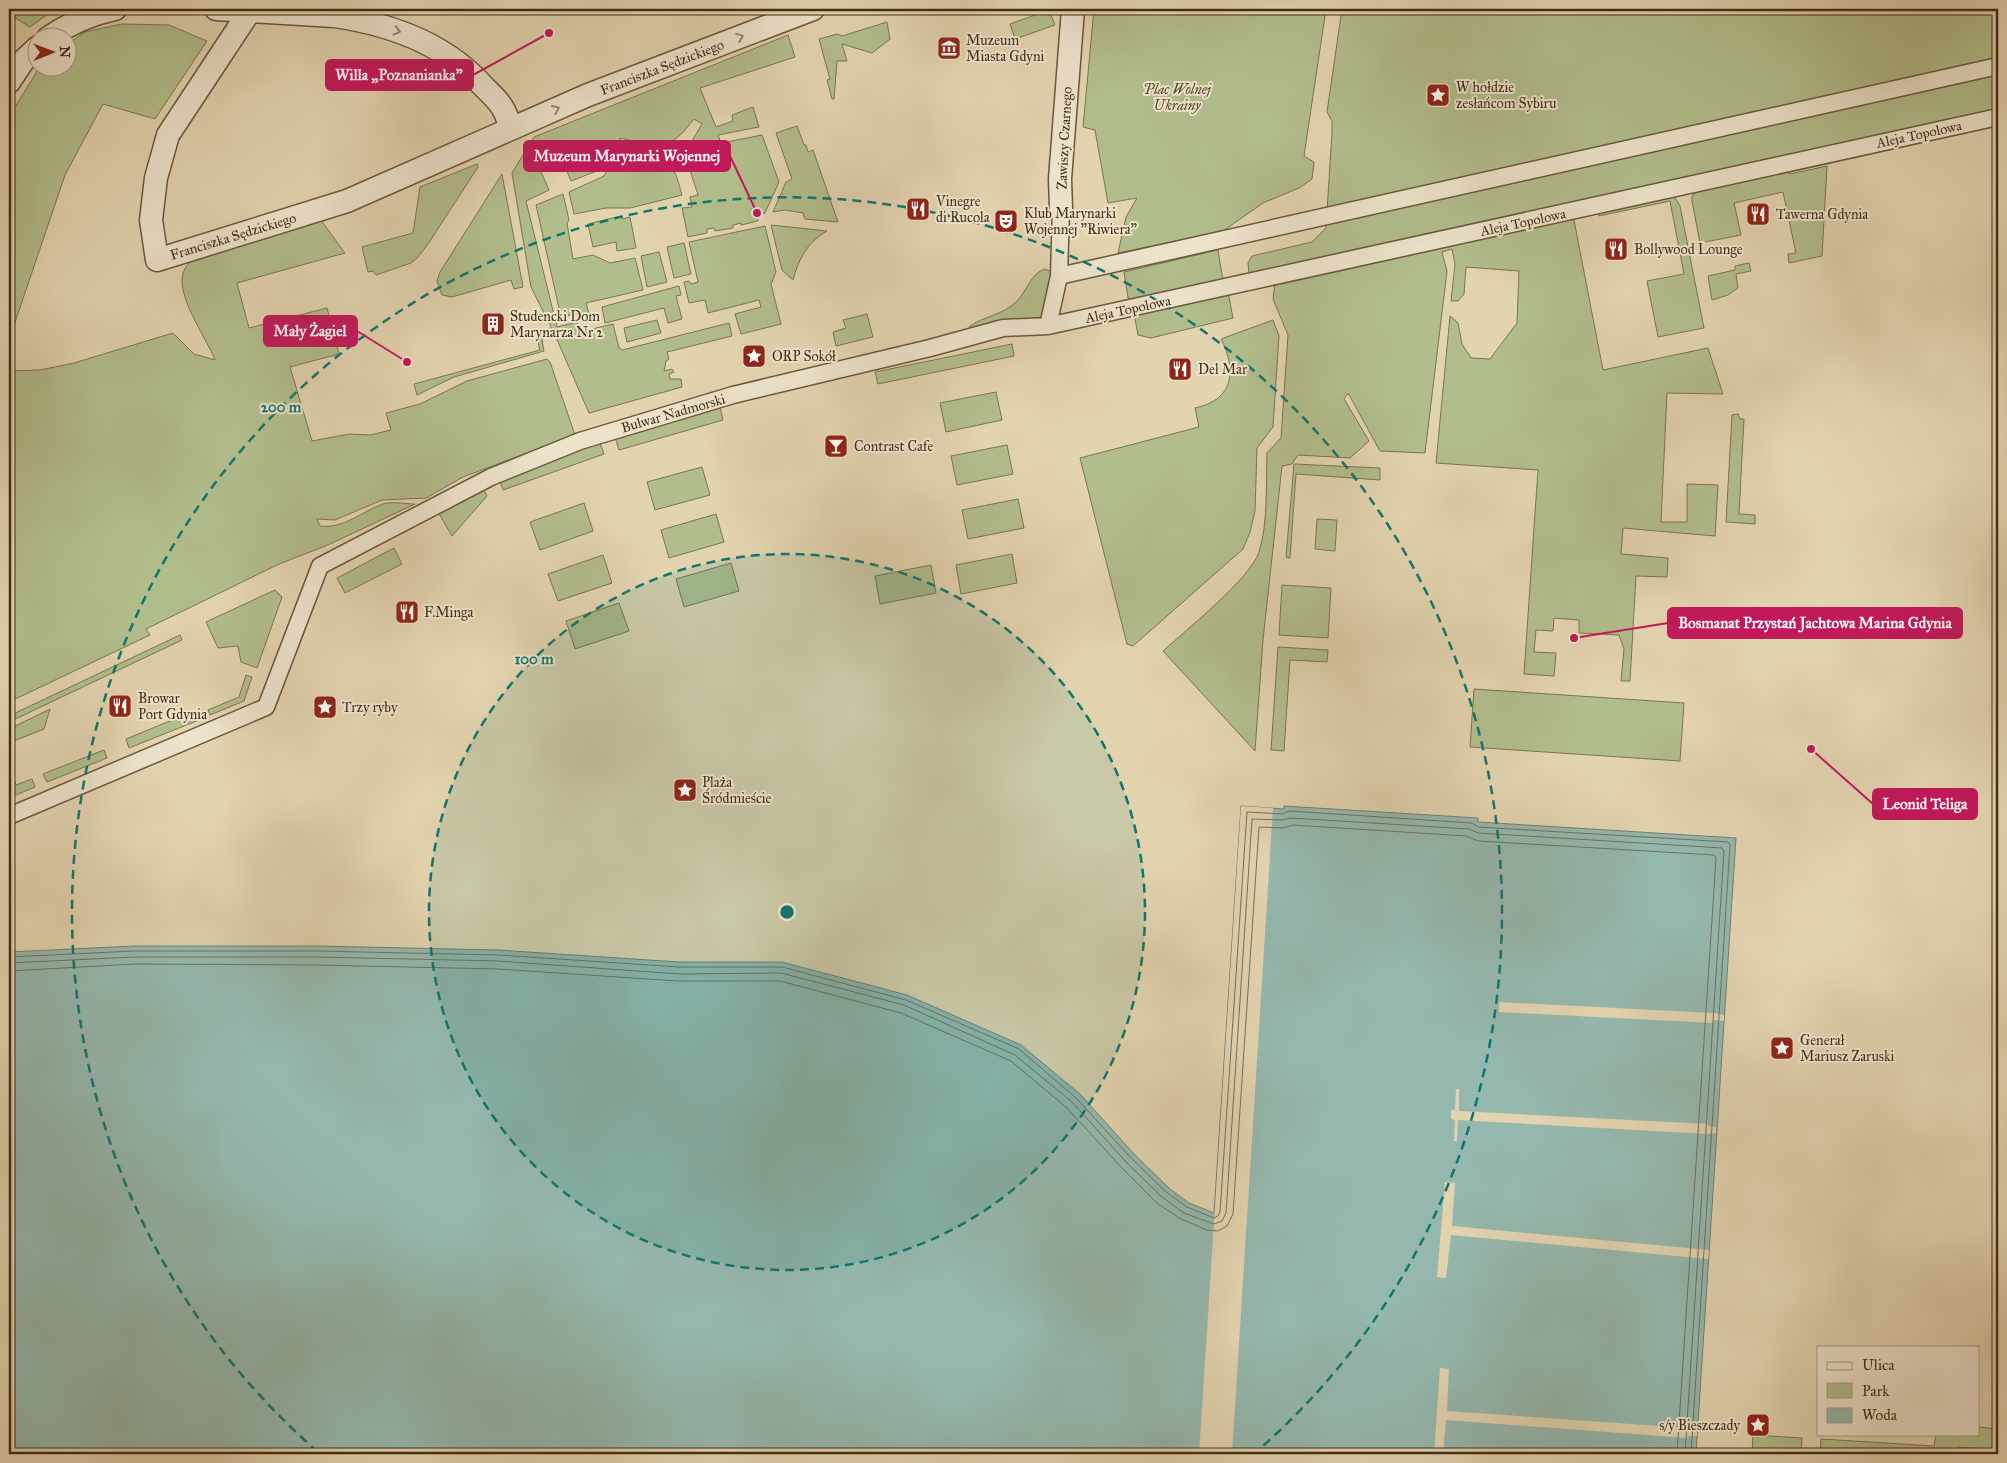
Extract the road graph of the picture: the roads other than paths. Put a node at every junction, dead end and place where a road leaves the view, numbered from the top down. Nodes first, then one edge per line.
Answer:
1 (115, 9) edge
2 (216, 9) edge
3 (813, 9) edge
4 (1073, 9) edge
5 (250, 10) edge
6 (63, 28) edge
7 (28, 56) edge
8 (1998, 66) edge
9 (9, 82) edge
10 (1998, 117) edge
11 (512, 128) junction
12 (1061, 209) joint
13 (1058, 276) junction
14 (1048, 326) junction
15 (9, 816) edge

1 - 6 street
2 - 5 street
11 -> 3 street, Franciszka Sędzickiego
4 - 12 street, Zawiszy Czarnego
5 -> 11 street
5 - 11 street, Franciszka Sędzickiego
7 - 9 street
8 - 13 street
10 - 14 street, Aleja Topolowa
12 - 13 street, Zawiszy Czarnego
13 - 14 street, Zawiszy Czarnego
14 - 15 street, Bulwar Nadmorski

